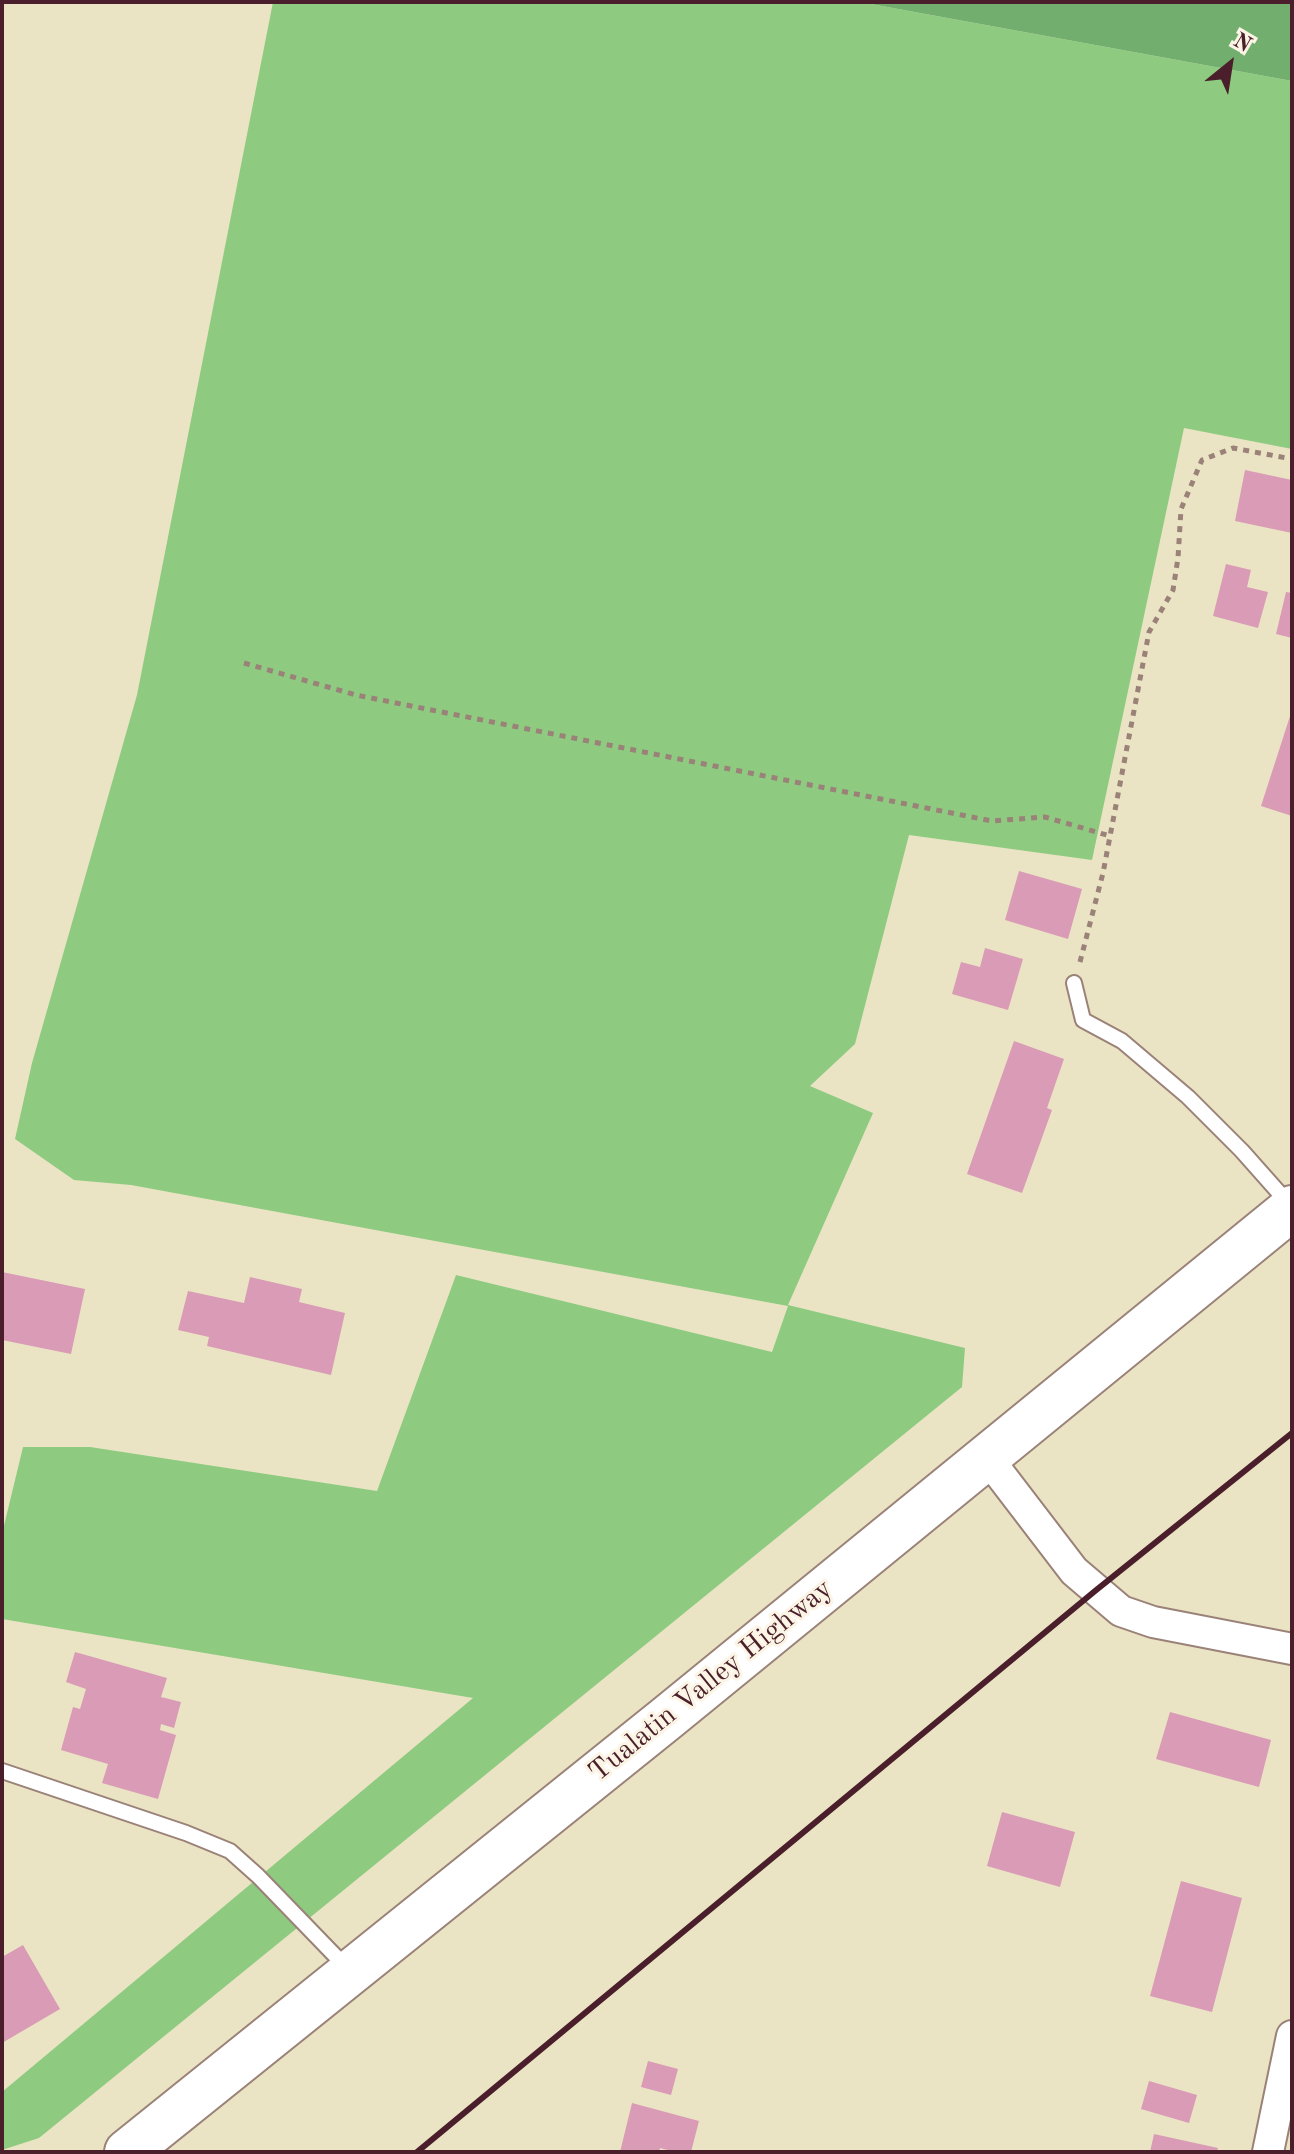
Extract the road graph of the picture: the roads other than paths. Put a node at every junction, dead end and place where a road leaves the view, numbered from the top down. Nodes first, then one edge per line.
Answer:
1 (1074, 983) road end
2 (1292, 1208) edge
3 (986, 1456) junction
4 (1292, 1649) edge
5 (2, 1771) edge
6 (351, 1972) junction
7 (1292, 2036) edge
8 (127, 2152) edge
9 (1268, 2152) edge

1 - 2 lane
2 - 3 highway, Tualatin Valley Highway
3 - 4 street
3 - 6 highway, Tualatin Valley Highway
5 - 6 lane
6 - 8 highway, Tualatin Valley Highway
7 - 9 street

